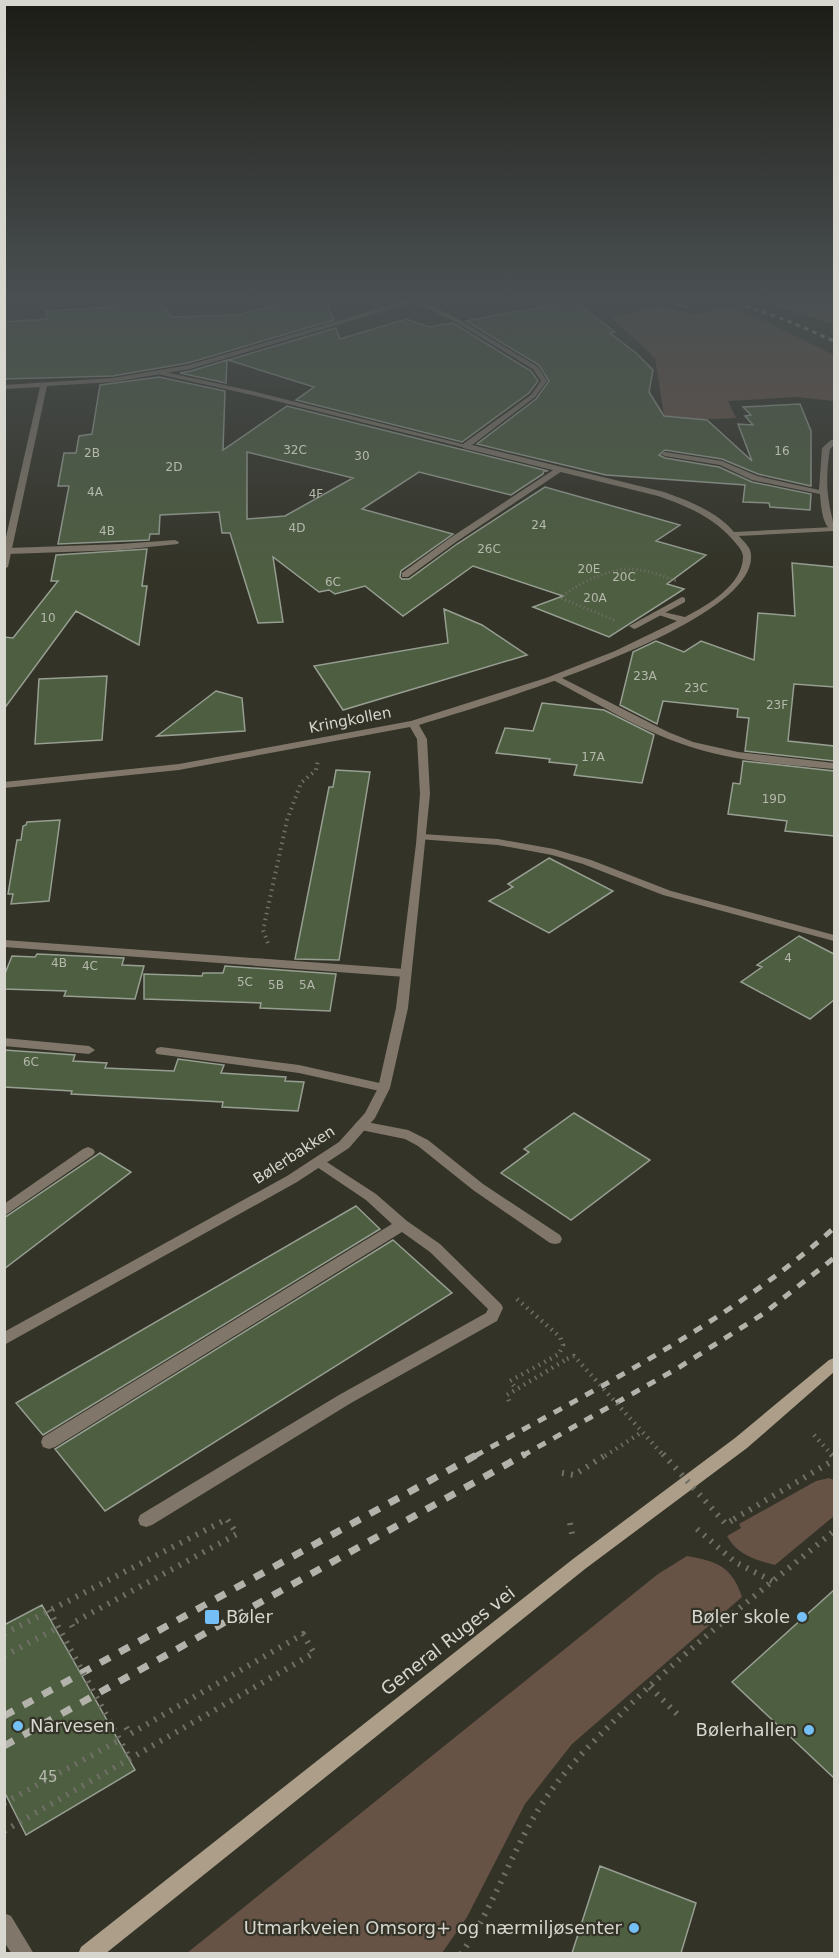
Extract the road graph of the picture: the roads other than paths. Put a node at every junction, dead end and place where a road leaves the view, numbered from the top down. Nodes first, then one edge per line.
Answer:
1 (43, 391) edge
2 (237, 391) edge
3 (536, 391) edge
4 (834, 442) edge
5 (466, 446) junction
6 (665, 454) dead end
7 (561, 469) junction
8 (824, 493) junction
9 (833, 529) edge
10 (734, 534) junction
11 (175, 543) dead end
12 (9, 551) junction
13 (4, 567) edge
14 (405, 575) dead end
15 (682, 600) road end
16 (662, 613) junction
17 (685, 620) junction
18 (634, 626) road end
19 (556, 678) junction
20 (413, 724) junction
21 (834, 766) edge
22 (4, 785) edge
23 (422, 837) junction
24 (834, 938) edge
25 (4, 943) edge
26 (405, 973) junction
27 (4, 1042) edge
28 (89, 1050) dead end
29 (161, 1051) dead end
30 (384, 1088) junction
31 (361, 1126) junction
32 (88, 1152) dead end
33 (319, 1162) junction
34 (4, 1211) edge
35 (402, 1225) junction
36 (555, 1239) dead end
37 (6, 1336) edge
38 (834, 1364) edge
39 (49, 1442) dead end
40 (146, 1520) dead end
41 (4, 1923) edge
42 (24, 1953) edge
43 (88, 1953) edge

1 - 12 street
2 - 5 street, Kringkollen
3 - 5 street
4 - 8 street
5 - 7 street, Kringkollen
6 - 8 street
7 - 10 street, Kringkollen
7 - 14 street
8 - 9 street
9 - 10 street
10 - 17 street, Kringkollen
11 - 12 street
12 - 13 street
15 - 16 street
16 - 17 street
16 - 18 street
17 - 19 street, Kringkollen
19 - 20 street, Kringkollen
19 - 21 street
20 - 22 street, Kringkollen
20 - 23 street, Bølerbakken
23 - 24 street
23 - 26 street, Bølerbakken
25 - 26 street
26 - 30 street, Bølerbakken
27 - 28 street
29 - 30 street
30 - 31 street, Bølerbakken
31 - 33 street, Bølerbakken
31 - 36 street
32 - 34 street
33 - 35 street
33 - 37 street, Bølerbakken
35 - 39 street
35 - 40 street
38 - 43 main road, General Ruges vei
41 - 42 street

